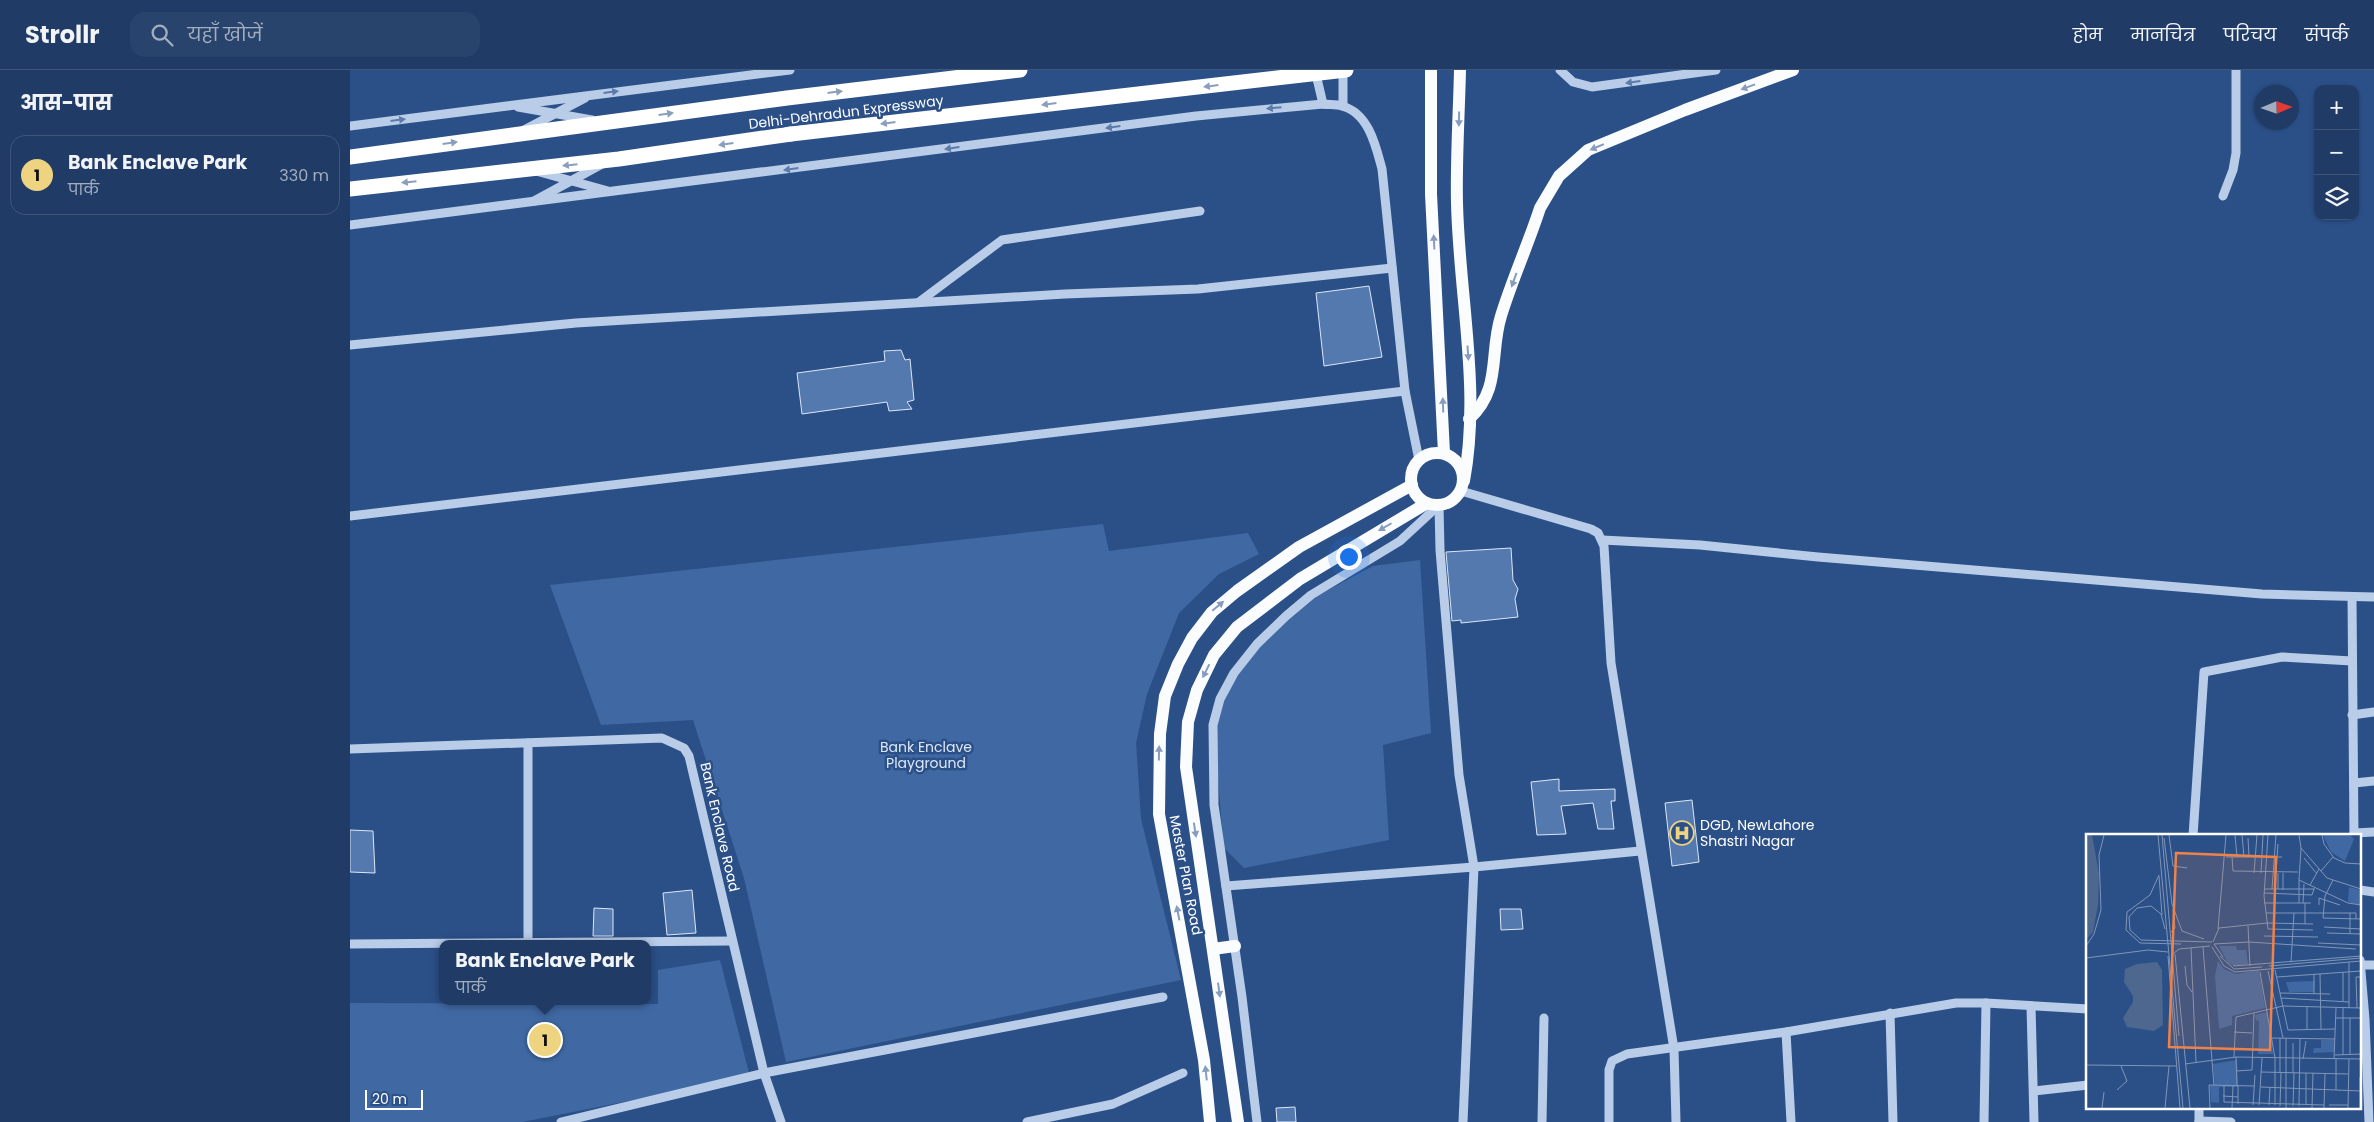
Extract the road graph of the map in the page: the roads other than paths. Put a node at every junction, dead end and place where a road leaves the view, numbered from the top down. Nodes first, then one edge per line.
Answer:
1 (790, 70) edge
2 (1020, 70) edge
3 (1315, 70) edge
4 (1344, 70) edge
5 (1431, 70) edge
6 (1460, 70) edge
7 (1560, 70) edge
8 (1716, 70) edge
9 (1793, 70) edge
10 (2236, 70) edge
11 (593, 94) junction
12 (1323, 104) junction
13 (511, 106) junction
14 (1343, 106) junction
15 (555, 114) junction
16 (603, 122) junction
17 (350, 126) edge
18 (515, 134) junction
19 (350, 157) edge
20 (608, 160) junction
21 (529, 169) junction
22 (571, 181) junction
23 (350, 189) edge
24 (613, 193) junction
25 (2223, 196) dead end
26 (529, 203) junction
27 (1200, 210) dead end
28 (350, 225) edge
29 (1392, 268) junction
30 (919, 303) junction
31 (350, 345) edge
32 (1405, 391) junction
33 (1470, 419) junction
34 (1444, 453) junction
35 (1419, 460) junction
36 (1412, 485) junction
37 (1462, 486) junction
38 (1433, 504) junction
39 (350, 516) edge
40 (1602, 540) junction
41 (2352, 597) junction
42 (2374, 597) edge
43 (2352, 661) junction
44 (2374, 712) edge
45 (2352, 715) junction
46 (528, 743) junction
47 (350, 749) edge
48 (2374, 780) edge
49 (2354, 783) junction
50 (2374, 832) edge
51 (2193, 834) edge
52 (2354, 834) edge
53 (1640, 851) junction
54 (1474, 866) junction
55 (1226, 886) junction
56 (528, 940) edge
57 (732, 941) junction
58 (651, 942) edge
59 (350, 944) edge
60 (439, 944) edge
61 (1235, 946) junction
62 (1213, 949) junction
63 (2362, 983) edge
64 (1163, 998) dead end
65 (1986, 1003) junction
66 (2031, 1006) junction
67 (2086, 1009) edge
68 (1890, 1013) junction
69 (1544, 1018) dead end
70 (2366, 1019) edge
71 (1786, 1032) junction
72 (1674, 1049) junction
73 (1183, 1072) dead end
74 (764, 1073) junction
75 (2086, 1086) edge
76 (2034, 1090) junction
77 (2367, 1090) edge
78 (2199, 1121) edge
79 (561, 1122) edge
80 (781, 1122) edge
81 (1027, 1122) edge
82 (1210, 1122) edge
83 (1238, 1122) edge
84 (1257, 1122) edge
85 (1463, 1122) edge
86 (1542, 1122) edge
87 (1609, 1122) edge
88 (1676, 1122) edge
89 (1791, 1122) edge
90 (1893, 1122) edge
91 (1984, 1122) edge
92 (2034, 1122) edge
93 (2231, 1122) edge
94 (2369, 1122) edge

11 -> 1 street
16 -> 2 highway, Delhi-Dehradun Expressway
3 - 12 street
4 - 14 street
4 -> 20 highway, Delhi-Dehradun Expressway, bridge
34 -> 5 main road
6 -> 33 main road
8 -> 7 street
9 -> 33 main road
10 - 25 street
11 - 13 street
11 - 15 street
12 - 14 street
12 -> 24 street
13 - 15 street
17 -> 13 street
14 - 29 street
15 - 16 street
15 - 18 street
16 - 18 highway, Delhi-Dehradun Expressway
19 -> 18 highway, Delhi-Dehradun Expressway
20 -> 21 highway, Delhi-Dehradun Expressway
20 - 22 street
21 - 22 street
21 -> 23 highway, Delhi-Dehradun Expressway
22 - 24 street
22 - 26 street
24 - 26 street
26 - 28 street
27 - 30 street
29 - 30 street
29 - 32 street
30 - 31 street
32 - 35 street
32 - 39 street
33 - 37 main road
34 - 35 main road
34 - 37 main road
35 - 36 main road
36 - 38 main road
82 -> 36 main road, Master Plan Road
37 - 38 main road
37 - 40 street
38 - 54 street
38 - 55 street
38 -> 62 main road
40 - 41 street
40 - 53 street
41 - 42 street
41 - 43 street
43 - 45 street
43 - 51 street
44 - 45 street
45 - 49 street
46 - 47 street, Bank Enclave Road
46 - 56 street
46 - 57 street, Bank Enclave Road
48 - 49 street
49 - 52 street
50 - 52 street
53 - 54 street
53 - 72 street
54 - 55 street
54 - 85 street
55 - 61 street
57 - 58 street
57 - 74 street, Bank Enclave Road
59 - 60 street
61 - 62 main road
61 - 84 street
62 -> 83 main road
63 - 70 street
64 - 74 street
65 - 66 street
65 - 68 street
65 - 91 street
66 - 67 street
66 - 76 street
68 - 71 street
68 - 90 street
69 - 86 street
70 - 77 street
71 - 72 street
71 - 89 street
72 - 87 street
72 - 88 street
73 - 81 street
74 - 79 street
74 - 80 street, Bank Enclave Road
75 - 76 street
76 - 92 street
77 - 94 street
78 - 93 street

